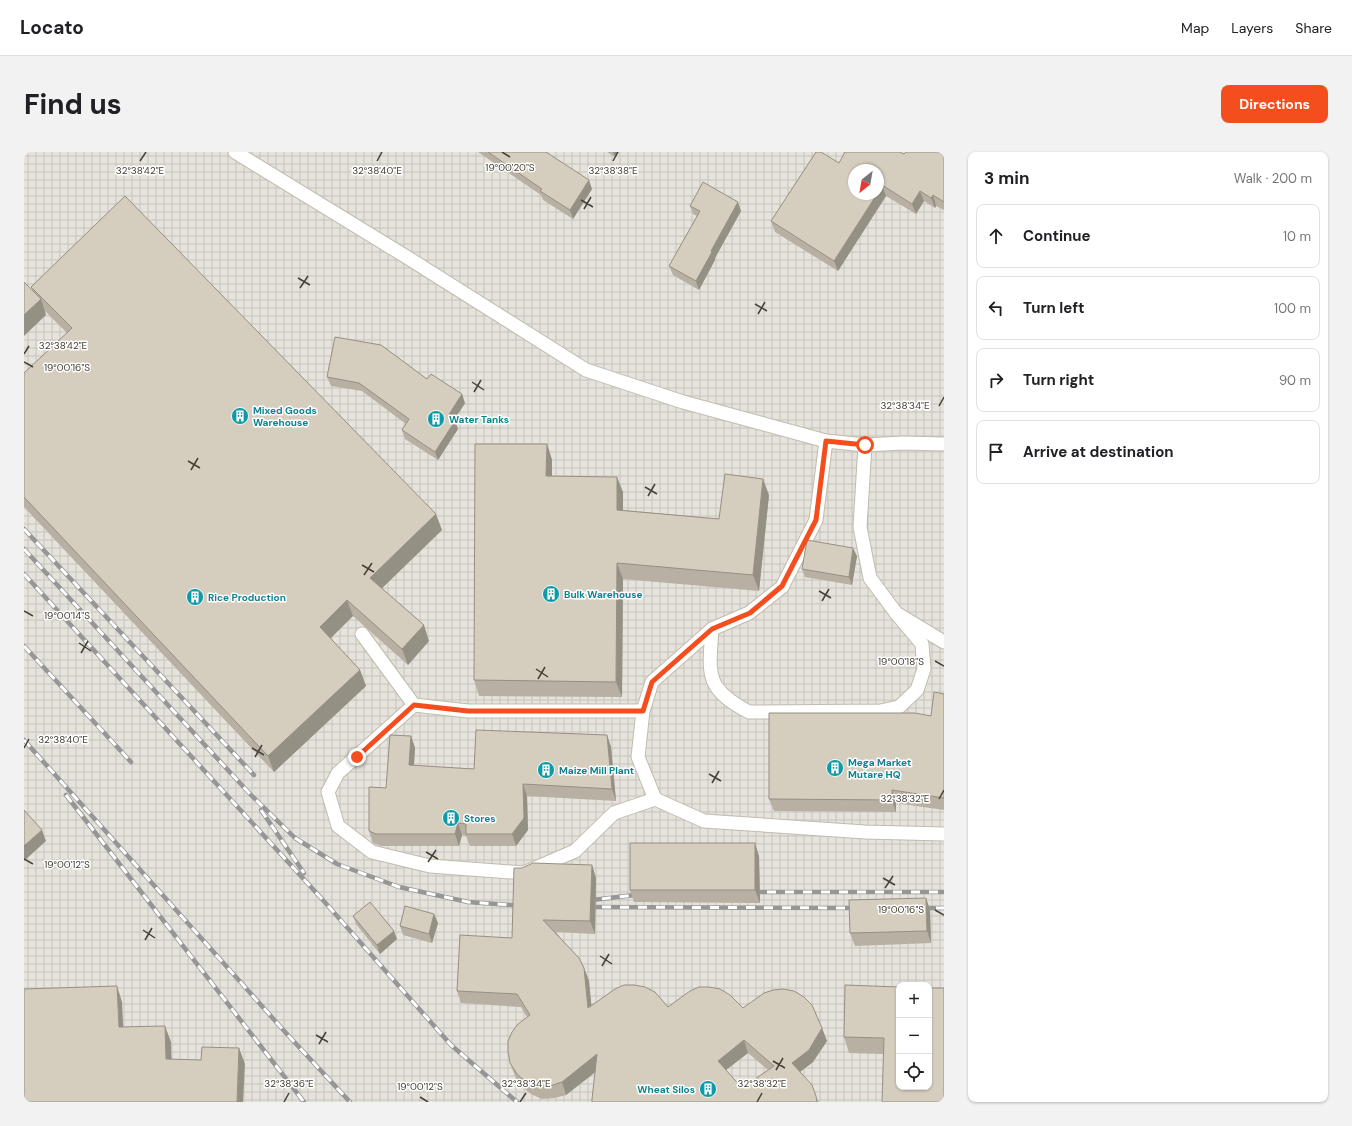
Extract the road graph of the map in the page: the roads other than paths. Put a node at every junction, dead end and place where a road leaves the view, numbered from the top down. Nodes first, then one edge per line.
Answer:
1 (235, 152) edge
2 (826, 441) junction
3 (944, 444) edge
4 (865, 445) junction
5 (896, 613) junction
6 (712, 629) junction
7 (362, 634) edge
8 (944, 642) edge
9 (414, 705) junction
10 (643, 711) junction
11 (655, 799) junction
12 (944, 834) edge

1 - 2 lane
2 - 4 lane
2 - 6 lane
3 - 4 lane
4 - 5 lane
5 - 6 lane
5 - 8 lane
6 - 10 lane
7 - 9 lane
9 - 10 lane
9 - 11 lane
10 - 11 lane
11 - 12 lane

